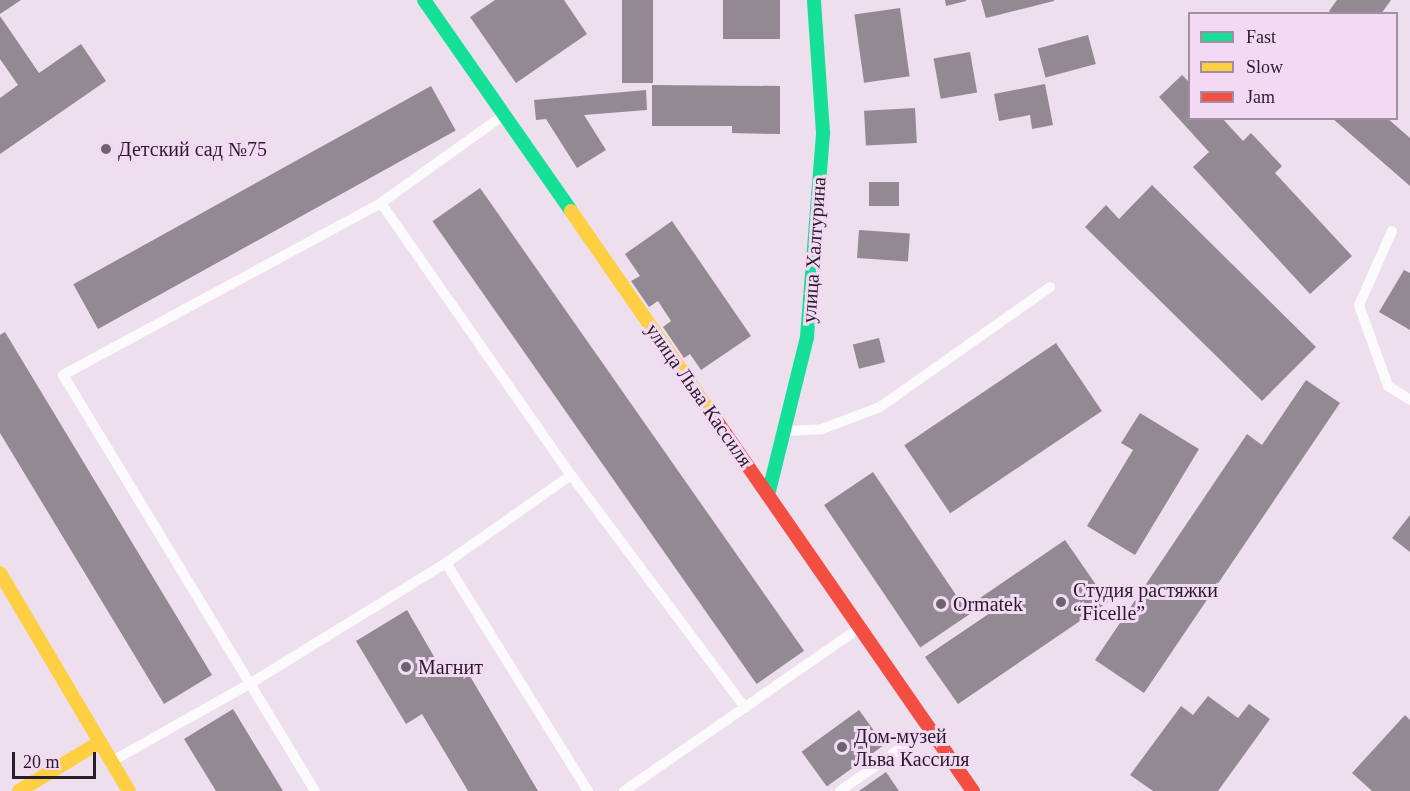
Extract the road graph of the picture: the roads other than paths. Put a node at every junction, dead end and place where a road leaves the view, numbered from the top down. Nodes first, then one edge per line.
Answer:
1 (424, 0) edge
2 (814, 0) edge
3 (504, 115) junction
4 (381, 202) junction
5 (1392, 231) dead end
6 (1050, 287) dead end
7 (1410, 400) edge
8 (783, 432) junction
9 (571, 475) junction
10 (768, 495) junction
11 (446, 563) junction
12 (0, 573) edge
13 (860, 628) junction
14 (251, 683) junction
15 (745, 708) junction
16 (929, 728) junction
17 (100, 742) junction
18 (111, 761) junction
19 (19, 791) edge
20 (129, 791) edge
21 (315, 791) edge
22 (588, 791) edge
23 (624, 791) edge
24 (840, 791) edge
25 (973, 791) edge

1 - 3 street, улица Льва Кассиля
2 - 8 street, улица Халтурина
3 - 4 lane
3 - 10 street, улица Льва Кассиля
4 - 9 lane
4 - 14 lane
5 - 7 lane
6 - 8 lane
8 - 10 street, улица Халтурина
9 - 11 lane
9 - 15 lane
10 - 13 street, улица Льва Кассиля
11 - 14 lane
11 - 22 lane
12 - 17 street
13 - 15 lane
13 - 16 street, улица Льва Кассиля
14 - 18 lane
14 - 21 lane
15 - 23 lane
16 - 24 lane
16 - 25 street, улица Льва Кассиля
17 - 18 street
17 - 19 street
18 - 20 street

